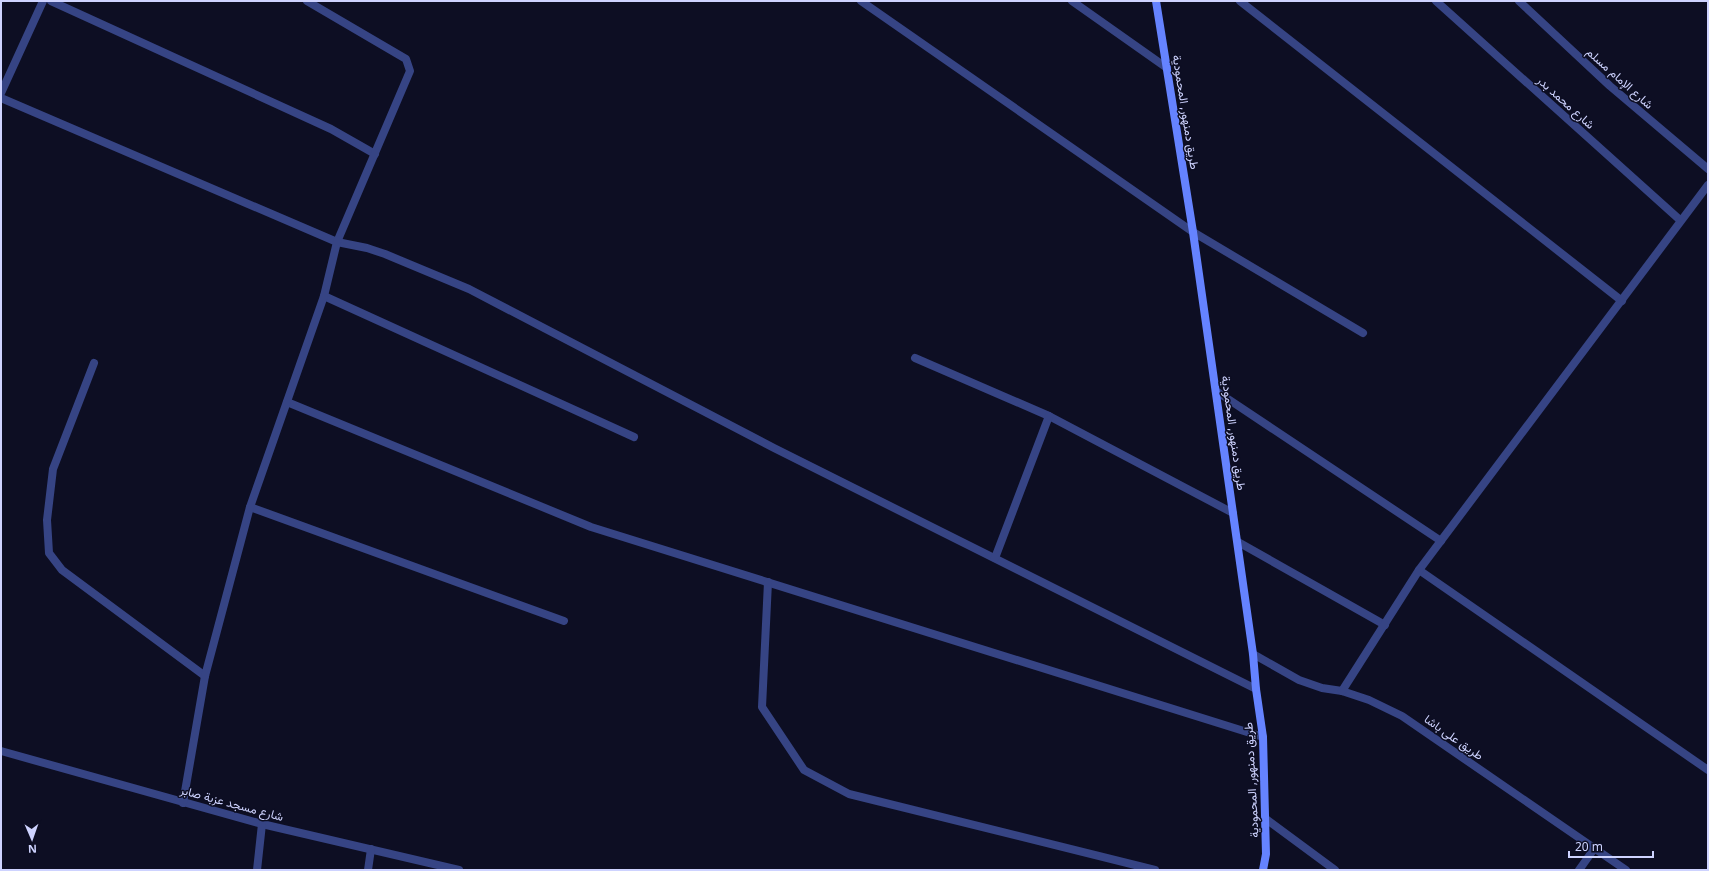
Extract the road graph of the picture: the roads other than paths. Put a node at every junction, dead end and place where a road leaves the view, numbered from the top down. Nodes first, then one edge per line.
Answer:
1 (43, 1) edge
2 (51, 1) edge
3 (307, 1) edge
4 (861, 1) edge
5 (1072, 1) edge
6 (1156, 1) edge
7 (1240, 1) edge
8 (1436, 1) edge
9 (1519, 1) edge
10 (1167, 68) junction
11 (1, 93) edge
12 (1, 98) edge
13 (375, 154) junction
14 (1708, 169) edge
15 (1708, 185) edge
16 (1680, 220) junction
17 (1193, 232) junction
18 (337, 242) junction
19 (324, 296) junction
20 (1622, 301) junction
21 (1363, 333) dead end
22 (915, 358) dead end
23 (94, 362) dead end
24 (1216, 391) junction
25 (287, 402) junction
26 (1049, 416) junction
27 (634, 437) dead end
28 (250, 507) junction
29 (1233, 513) junction
30 (1441, 541) junction
31 (1238, 542) junction
32 (995, 558) junction
33 (1419, 570) junction
34 (768, 582) junction
35 (564, 621) dead end
36 (1384, 625) junction
37 (1253, 654) junction
38 (205, 676) junction
39 (1256, 688) junction
40 (1342, 691) junction
41 (1263, 737) junction
42 (1, 751) edge
43 (1708, 770) edge
44 (183, 803) junction
45 (1266, 819) junction
46 (262, 824) junction
47 (1594, 849) junction
48 (370, 850) junction
49 (257, 870) edge
50 (368, 870) edge
51 (459, 870) edge
52 (1155, 870) edge
53 (1263, 870) edge
54 (1336, 870) edge
55 (1579, 870) edge
56 (1626, 870) edge

1 - 11 street
2 - 13 street
3 - 13 street
4 - 17 street
5 - 10 street
6 - 10 main road, طريق دمنهور, المحمودية
7 - 20 street
8 - 16 street, شارع محمد بدر
9 - 14 street, شارع الإمام مسلم
10 - 17 main road, طريق دمنهور, المحمودية
12 - 18 street
13 - 18 street
15 - 16 street
16 - 20 street
17 - 21 street
17 - 24 main road, طريق دمنهور, المحمودية
18 - 19 street
18 - 32 street
19 - 25 street
19 - 27 street
20 - 30 street
22 - 26 street
23 - 38 street
24 - 29 main road, طريق دمنهور, المحمودية
24 - 30 street
25 - 28 street
25 - 34 street
26 - 29 street
26 - 32 street
28 - 35 street
28 - 38 street
29 - 31 main road, طريق دمنهور, المحمودية
30 - 33 street
31 - 36 street
31 - 37 main road, طريق دمنهور, المحمودية
32 - 39 street
33 - 36 street
33 - 43 street
34 - 41 street
34 - 52 street
36 - 40 street
37 - 39 main road, طريق دمنهور, المحمودية
37 - 40 street, طريق على باشا
38 - 44 street
39 - 41 main road, طريق دمنهور, المحمودية
40 - 47 street, طريق على باشا
41 - 45 main road, طريق دمنهور, المحمودية
42 - 44 street, شارع مسجد عزبة صابر
44 - 46 street, شارع مسجد عزبة صابر
45 - 53 main road, طريق دمنهور, المحمودية
45 - 54 street
46 - 48 street, شارع مسجد عزبة صابر
46 - 49 street
47 - 55 street
47 - 56 street, طريق على باشا
48 - 50 street
48 - 51 street, شارع مسجد عزبة صابر

